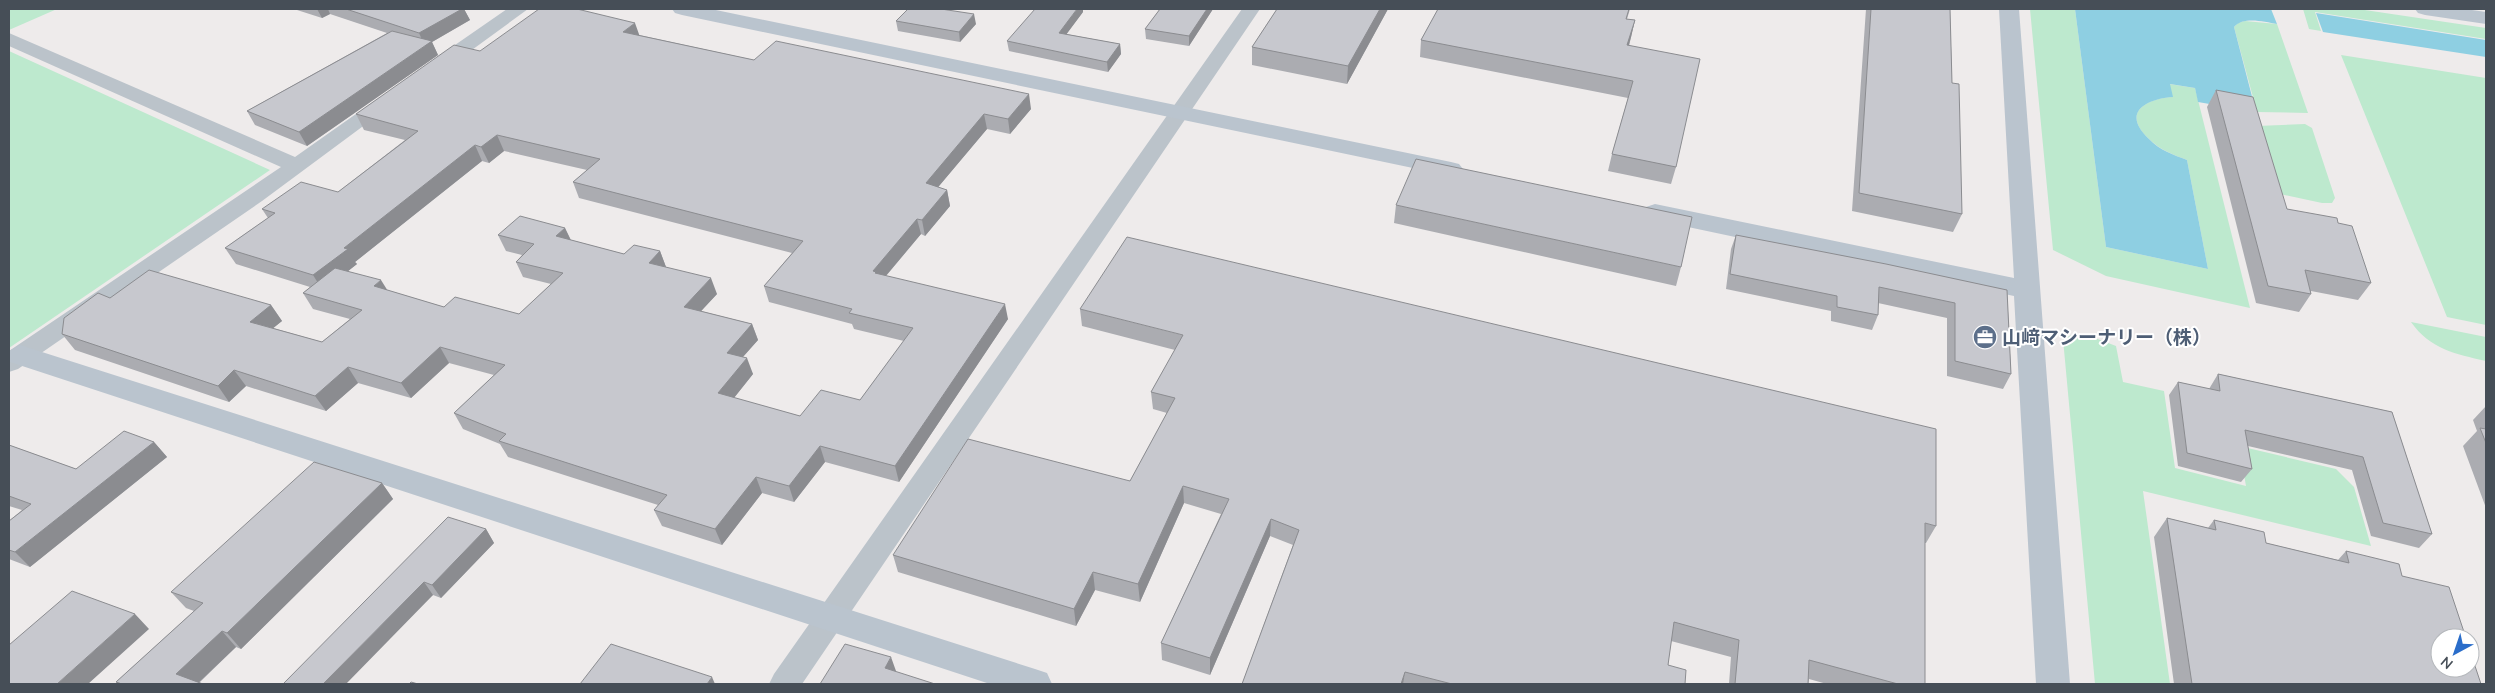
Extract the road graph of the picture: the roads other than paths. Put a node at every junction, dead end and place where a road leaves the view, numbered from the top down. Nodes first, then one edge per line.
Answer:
1 (519, 9) edge
2 (682, 9) edge
3 (1251, 9) edge
4 (2008, 9) edge
5 (2426, 9) edge
6 (2486, 18) edge
7 (9, 39) edge
8 (1179, 113) junction
9 (295, 165) junction
10 (1472, 174) edge
11 (1637, 208) edge
12 (2027, 290) junction
13 (14, 359) edge
14 (832, 617) junction
15 (785, 684) edge
16 (1035, 684) edge
17 (2053, 684) edge

1 - 9 street
2 - 8 street
3 - 8 street
4 - 12 street
5 - 6 street
7 - 9 street
8 - 10 street
8 - 14 street
9 - 13 street
11 - 12 street
12 - 17 street
13 - 14 street
14 - 15 street
14 - 16 street

